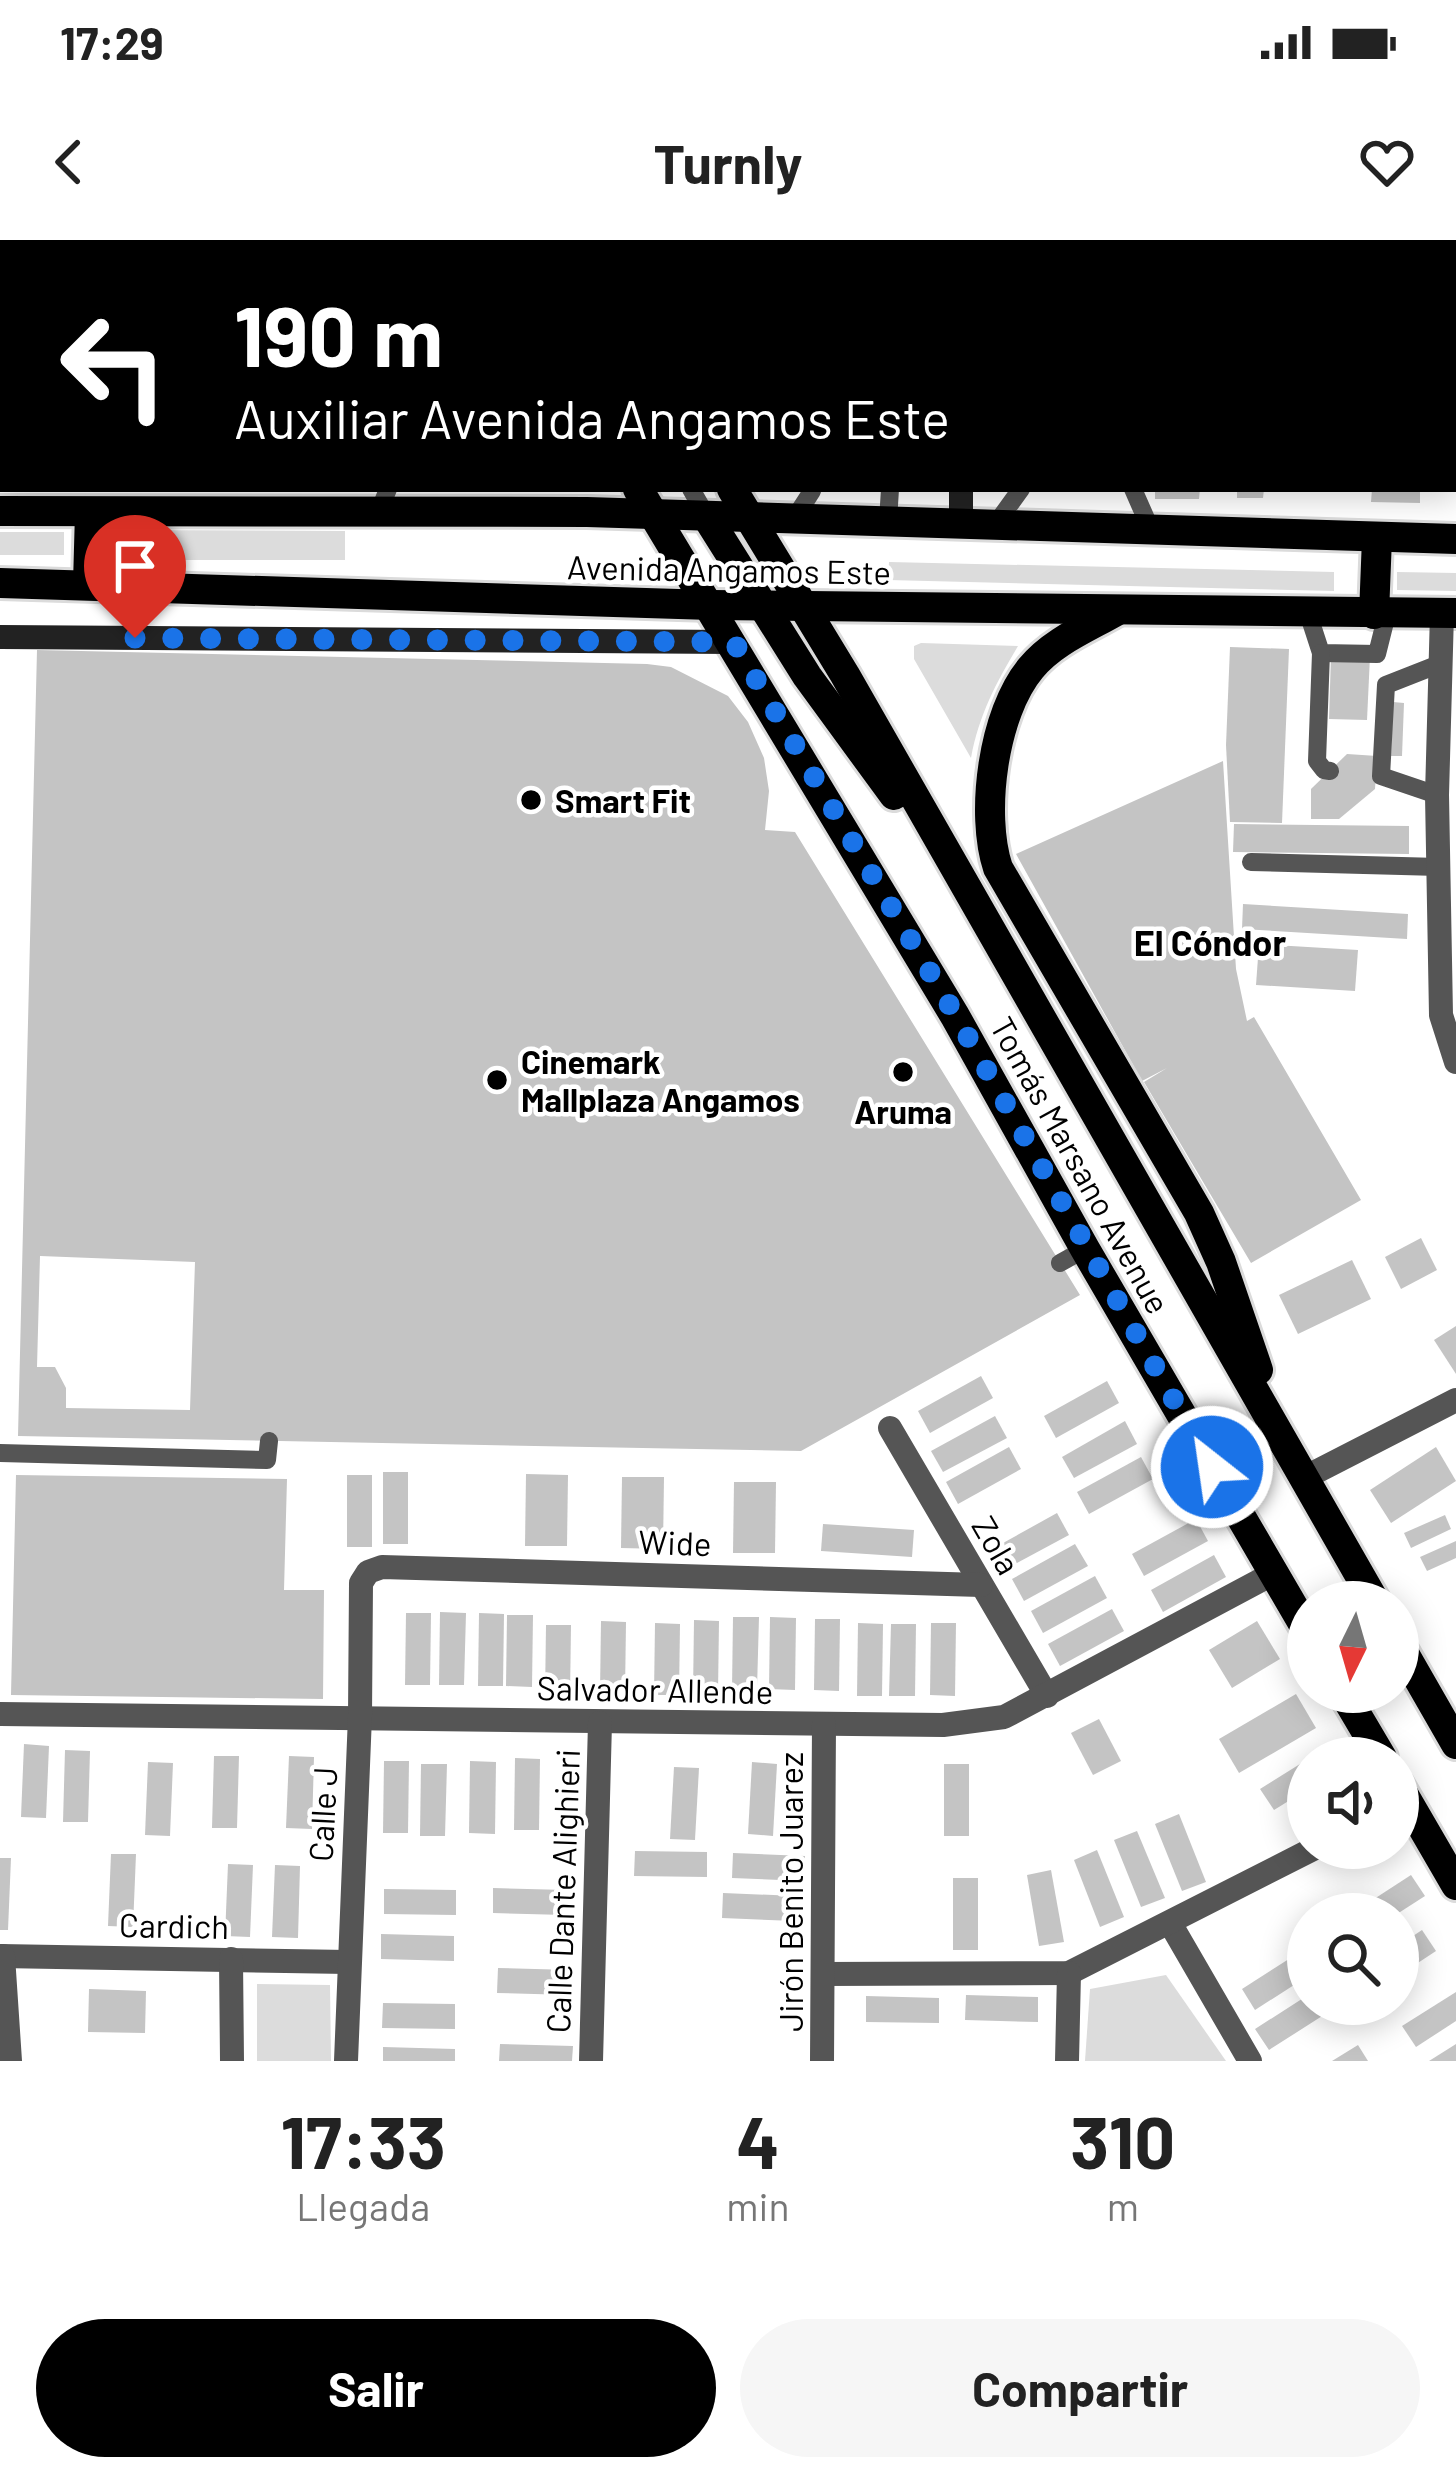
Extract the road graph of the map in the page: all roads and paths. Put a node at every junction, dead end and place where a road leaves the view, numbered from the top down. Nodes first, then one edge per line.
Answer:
1 (493, 492) edge
2 (693, 492) edge
3 (734, 492) edge
4 (811, 492) edge
5 (890, 492) edge
6 (961, 492) edge
7 (1019, 492) edge
8 (1134, 492) edge
9 (650, 498) edge
10 (383, 501) edge
11 (100, 504) edge
12 (0, 511) edge
13 (441, 512) junction
14 (707, 517) junction
15 (748, 518) junction
16 (794, 519) junction
17 (888, 521) junction
18 (961, 524) junction
19 (994, 525) junction
20 (1151, 530) junction
21 (1377, 538) junction
22 (1456, 539) edge
23 (0, 584) edge
24 (88, 584) junction
25 (711, 605) junction
26 (762, 606) junction
27 (803, 607) junction
28 (1118, 610) junction
29 (1307, 613) junction
30 (1449, 613) edge
31 (1381, 614) junction
32 (0, 637) edge
33 (734, 642) junction
34 (1321, 653) junction
35 (1377, 654) junction
36 (1442, 663) junction
37 (1386, 685) junction
38 (1330, 771) dead end
39 (1437, 795) junction
40 (1251, 862) dead end
41 (1438, 867) junction
42 (975, 906) junction
43 (1456, 1062) edge
44 (1456, 1400) edge
45 (1276, 1427) junction
46 (890, 1428) dead end
47 (269, 1441) dead end
48 (0, 1453) edge
49 (1304, 1478) junction
50 (368, 1572) joint
51 (1274, 1573) junction
52 (1363, 1581) edge
53 (981, 1585) junction
54 (1287, 1596) edge
55 (1419, 1680) edge
56 (1046, 1696) junction
57 (0, 1714) edge
58 (360, 1715) junction
59 (600, 1724) junction
60 (824, 1724) junction
61 (1456, 1744) edge
62 (1419, 1825) edge
63 (1287, 1862) edge
64 (1456, 1885) edge
65 (1170, 1923) junction
66 (1, 1955) edge
67 (231, 1959) junction
68 (348, 1962) junction
69 (1069, 1972) junction
70 (823, 1975) junction
71 (10, 2061) edge
72 (232, 2061) edge
73 (346, 2061) edge
74 (591, 2061) edge
75 (822, 2061) edge
76 (1067, 2061) edge
77 (1250, 2061) edge

1 - 13 main road
2 - 14 lane
3 - 15 main road, Tomás Marsano Avenue
4 - 16 lane
5 - 17 lane
6 - 18 street
7 - 19 lane
8 - 20 lane
9 - 13 main road, Avenida Angamos Este
9 - 14 main road, Avenida Angamos Este
9 - 25 main road, Tomás Marsano Avenue
10 - 11 main road, Avenida Angamos Este
10 - 13 main road, Avenida Angamos Este
11 - 12 main road, Avenida Angamos Este
11 - 24 main road
14 - 15 main road, Avenida Angamos Este
14 - 26 main road
15 - 16 main road, Avenida Angamos Este
15 - 27 main road, Tomás Marsano Avenue
16 - 17 main road, Avenida Angamos Este
17 - 18 main road, Avenida Angamos Este
18 - 19 main road, Avenida Angamos Este
19 - 20 main road, Avenida Angamos Este
20 - 21 main road, Avenida Angamos Este
21 - 22 main road, Avenida Angamos Este
21 - 31 main road
23 - 24 main road, Avenida Angamos Este
24 - 25 main road, Avenida Angamos Este
25 - 26 main road, Avenida Angamos Este
25 - 33 main road, Tomás Marsano Avenue
26 - 27 main road, Avenida Angamos Este
26 - 42 main road
27 - 28 main road, Avenida Angamos Este
27 - 42 main road, Tomás Marsano Avenue
28 - 29 main road, Avenida Angamos Este
28 - 45 main road
29 - 31 main road, Avenida Angamos Este
29 - 34 lane
30 - 31 main road, Avenida Angamos Este
30 - 36 street
31 - 35 lane
32 - 33 street
33 - 51 main road, Tomás Marsano Avenue
34 - 35 lane
34 - 38 lane
35 - 37 lane
36 - 37 lane
36 - 39 street
37 - 39 lane
39 - 41 street
40 - 41 lane
41 - 43 street
42 - 45 main road, Tomás Marsano Avenue
44 - 49 street
45 - 49 main road, Tomás Marsano Avenue
46 - 53 street, Zola
47 - 48 lane
49 - 52 main road, Tomás Marsano Avenue
50 - 53 street, Wide
50 - 58 street, Calle J
51 - 54 main road, Tomás Marsano Avenue
51 - 56 street, Salvador Allende
53 - 56 street, Zola
55 - 61 main road
56 - 60 street, Salvador Allende
57 - 58 street, Salvador Allende
58 - 59 street, Salvador Allende
58 - 68 street, Calle J
59 - 60 street, Salvador Allende
59 - 74 street, Calle Dante Alighieri
60 - 70 street, Jirón Benito Juarez
62 - 64 main road
63 - 65 street
65 - 69 street
65 - 77 street
66 - 67 street, Cardich
66 - 71 street
67 - 68 street, Cardich
67 - 72 street
68 - 73 street, Calle J
69 - 70 street
69 - 76 street
70 - 75 street, Jirón Benito Juarez

